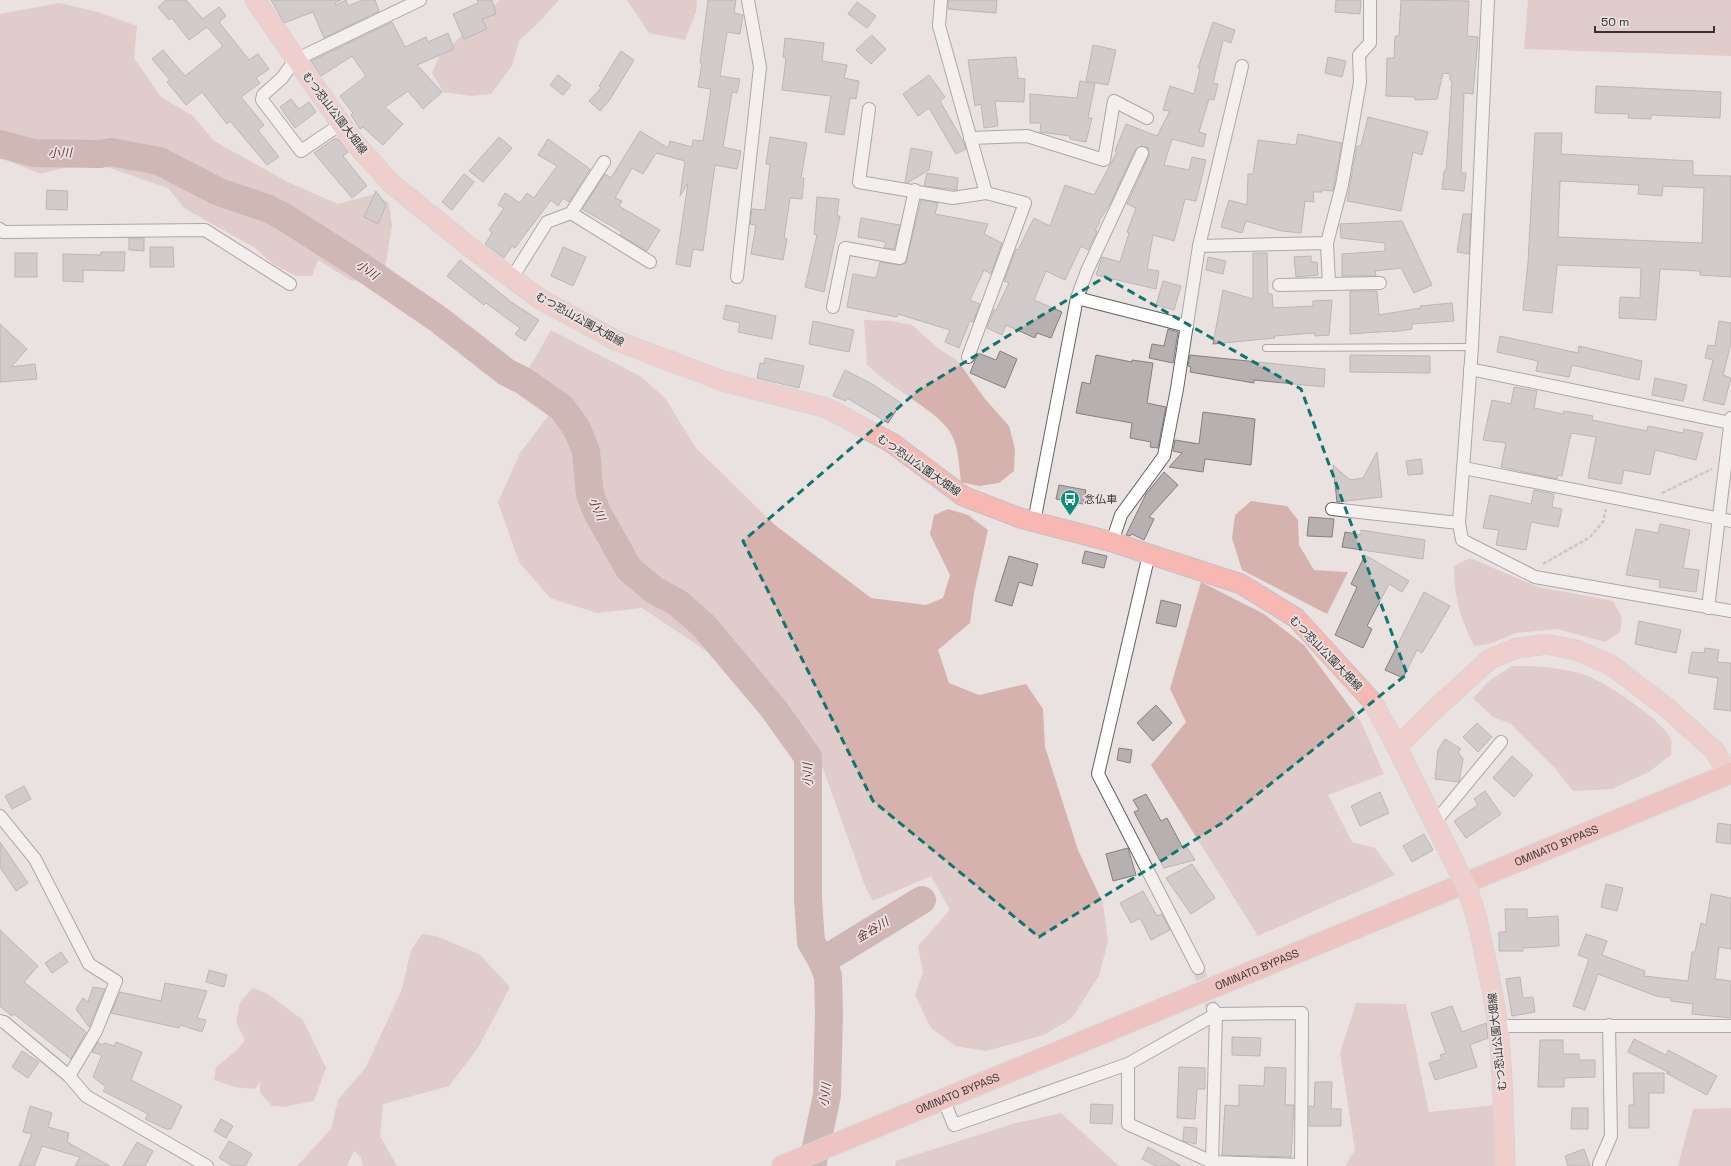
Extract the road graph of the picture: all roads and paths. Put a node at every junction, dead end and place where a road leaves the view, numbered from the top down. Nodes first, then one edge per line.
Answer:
1 (255, 0) edge
2 (420, 0) edge
3 (748, 0) edge
4 (941, 0) edge
5 (1370, 0) edge
6 (1488, 0) edge
7 (295, 60) junction
8 (1242, 66) dead end
9 (869, 109) dead end
10 (1147, 118) dead end
11 (341, 124) junction
12 (970, 138) junction
13 (1142, 153) dead end
14 (604, 162) dead end
15 (915, 190) junction
16 (986, 193) junction
17 (571, 213) junction
18 (0, 229) edge
19 (1327, 243) junction
20 (1200, 246) junction
21 (650, 262) dead end
22 (737, 277) dead end
23 (512, 278) junction
24 (1380, 283) dead end
25 (290, 284) dead end
26 (1329, 284) junction
27 (1279, 285) dead end
28 (1077, 298) junction
29 (833, 307) dead end
30 (1187, 326) junction
31 (1472, 347) junction
32 (1266, 348) dead end
33 (968, 357) dead end
34 (1470, 368) junction
35 (1730, 421) edge
36 (1726, 462) junction
37 (1464, 468) junction
38 (1609, 497) junction
39 (1656, 507) junction
40 (1332, 509) dead end
41 (1719, 519) junction
42 (1731, 521) edge
43 (1034, 522) junction
44 (1459, 524) junction
45 (1112, 542) junction
46 (1149, 554) junction
47 (1527, 573) junction
48 (1708, 608) junction
49 (1731, 611) edge
50 (1501, 742) dead end
51 (1398, 747) junction
52 (1729, 773) edge
53 (0, 816) edge
54 (1435, 822) junction
55 (1198, 968) tunnel mouth
56 (1214, 1011) junction
57 (0, 1021) edge
58 (1609, 1025) junction
59 (1498, 1026) junction
60 (1731, 1026) edge
61 (1128, 1064) junction
62 (69, 1076) junction
63 (943, 1099) junction
64 (1212, 1162) junction
65 (1599, 1164) dead end
66 (206, 1166) edge
67 (782, 1166) edge
68 (1505, 1166) edge

1 - 7 main road, むつ恐山公園大畑線
2 - 7 street
3 - 22 street
4 - 12 street
5 - 19 street
6 - 31 street
7 - 11 main road, むつ恐山公園大畑線
7 - 11 street
8 - 20 street
9 - 15 street
10 - 12 street
11 - 23 main road, むつ恐山公園大畑線
12 - 16 street
13 - 28 street
14 - 17 street
15 - 16 street
15 - 29 street
16 - 33 street
17 - 21 street
17 - 23 street
18 - 25 street
19 - 20 street
19 - 26 street
20 - 30 street
23 - 43 main road, むつ恐山公園大畑線
24 - 26 street
26 - 27 street
28 - 30 street
28 - 43 street
30 - 45 street
31 - 32 lane
31 - 34 street
34 - 35 street
34 - 37 street
35 - 36 street
36 - 39 path
36 - 41 street
37 - 38 street
37 - 44 street
38 - 39 street
38 - 47 path
39 - 41 street
40 - 44 street
41 - 42 street
41 - 48 street
43 - 45 main road, むつ恐山公園大畑線
44 - 47 street
45 - 46 main road, むつ恐山公園大畑線
46 - 51 main road, むつ恐山公園大畑線
46 - 55 street
47 - 48 street
48 - 49 street
50 - 54 street
51 - 52 main road
51 - 54 main road, むつ恐山公園大畑線
52 - 63 highway, OMINATO BYPASS
53 - 62 street
54 - 59 main road, むつ恐山公園大畑線, bridge
56 - 61 street
56 - 64 street
56 - 64 street
57 - 62 street
58 - 59 street
58 - 60 street
58 - 65 street
59 - 68 main road, むつ恐山公園大畑線
61 - 63 street
61 - 64 street
62 - 66 street
63 - 67 highway, OMINATO BYPASS

